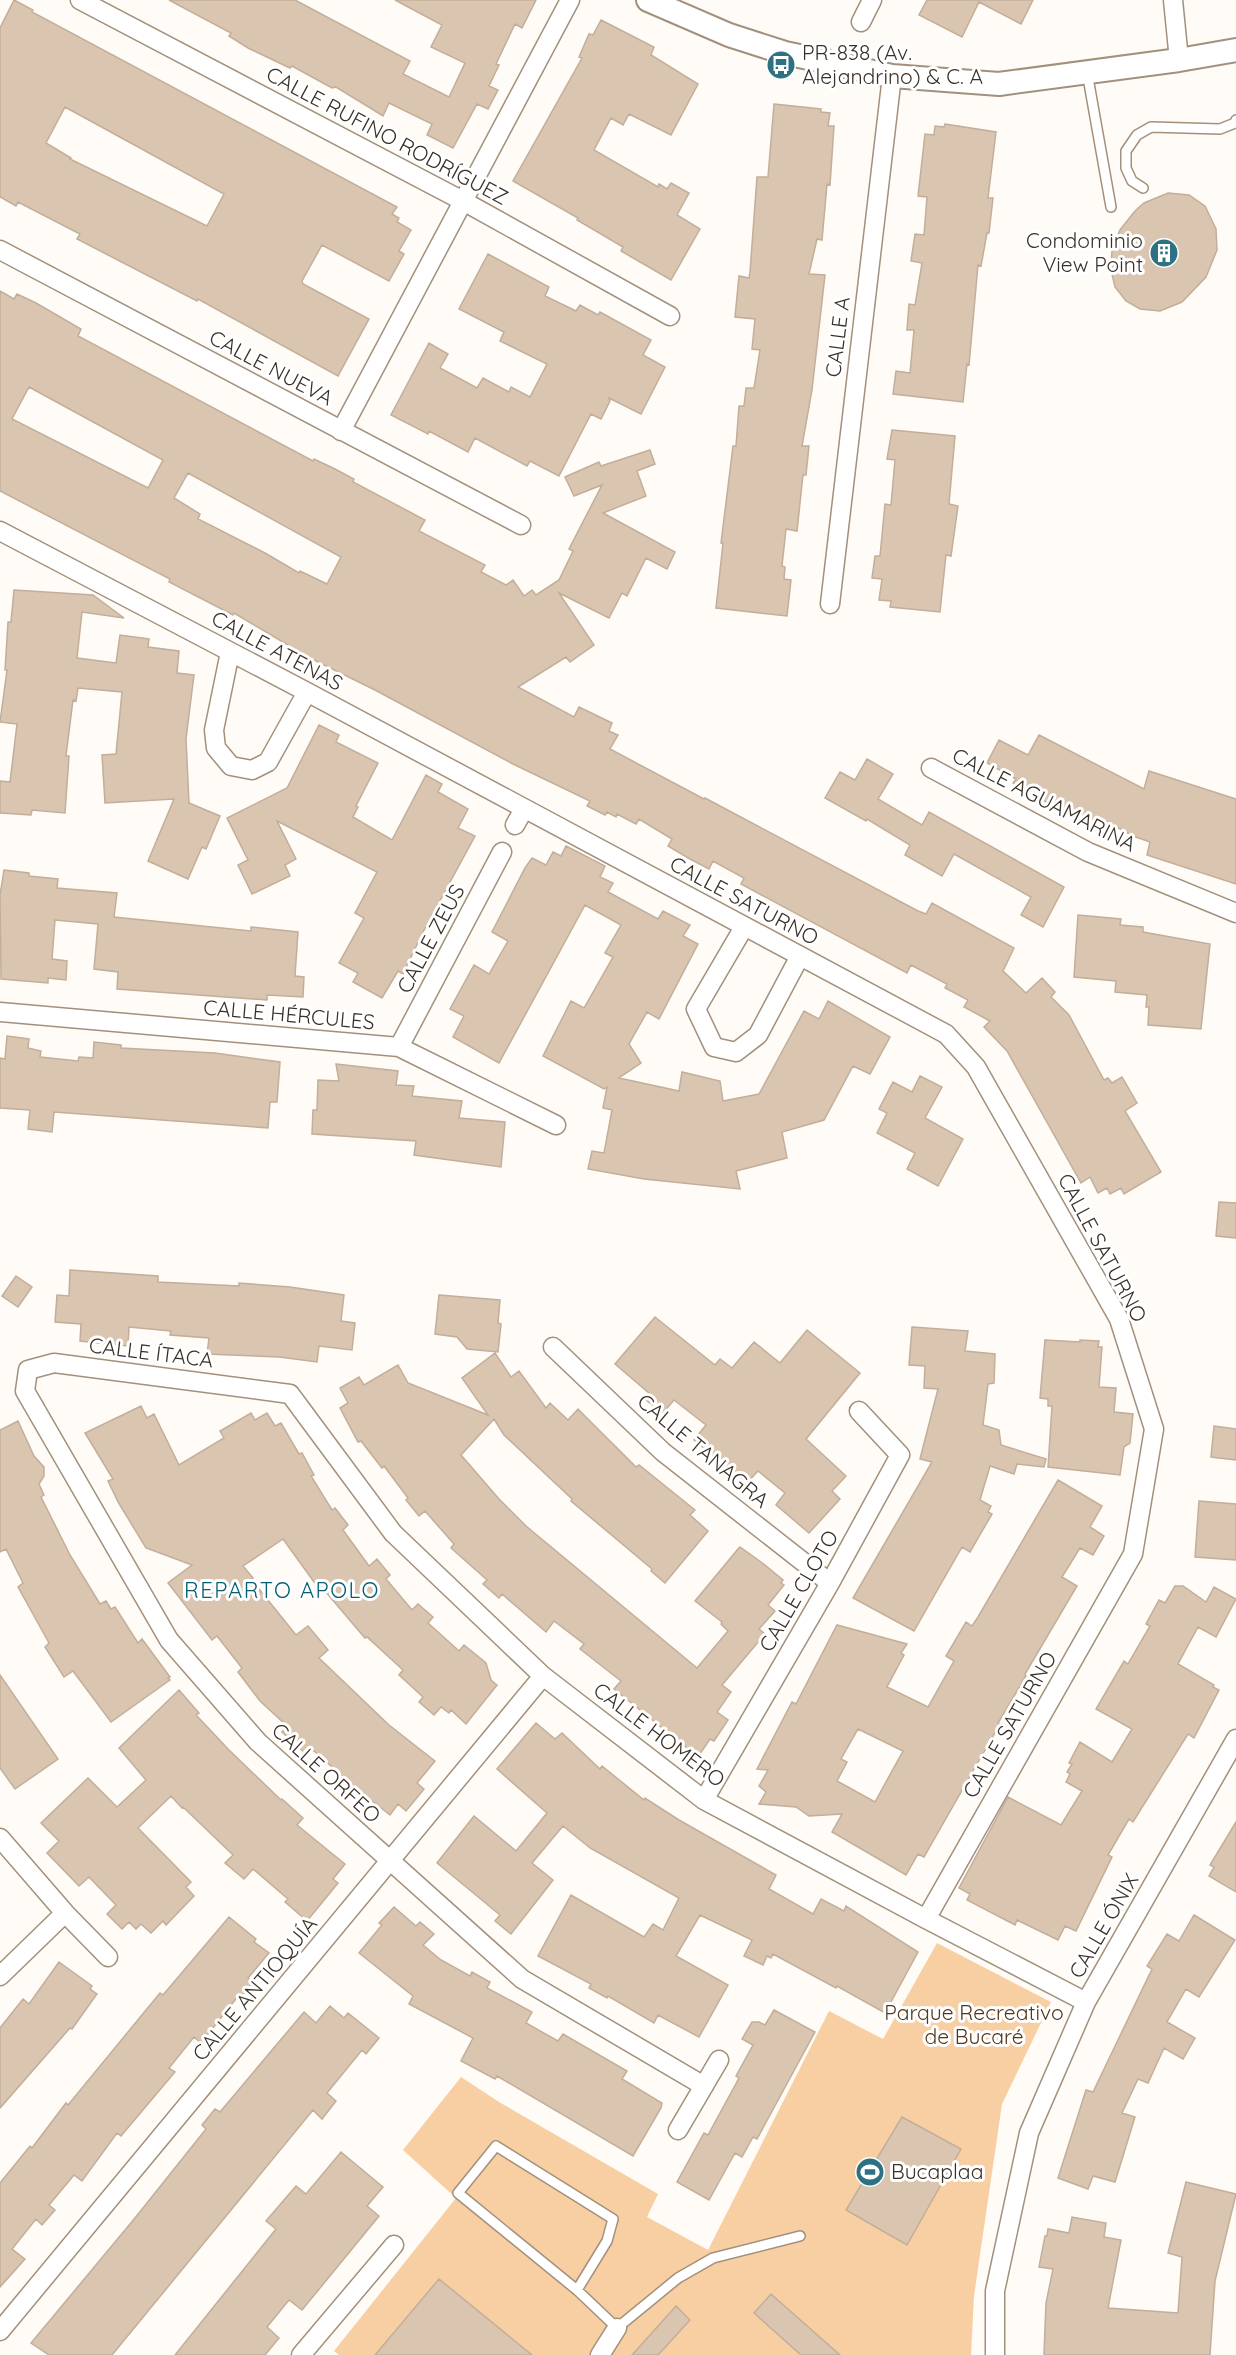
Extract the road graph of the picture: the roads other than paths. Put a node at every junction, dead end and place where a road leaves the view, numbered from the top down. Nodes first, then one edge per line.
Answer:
1 (80, 0) edge
2 (570, 0) edge
3 (648, 0) edge
4 (872, 0) edge
5 (1173, 0) edge
6 (861, 22) dead end
7 (1236, 52) edge
8 (1179, 60) junction
9 (1087, 72) junction
10 (892, 76) junction
11 (1236, 120) edge
12 (1143, 188) dead end
13 (463, 201) junction
14 (1111, 207) dead end
15 (0, 250) edge
16 (670, 316) dead end
17 (341, 431) junction
18 (520, 525) dead end
19 (0, 531) edge
20 (830, 604) dead end
21 (230, 652) junction
22 (307, 692) junction
23 (931, 768) dead end
24 (528, 811) junction
25 (515, 825) dead end
26 (502, 852) dead end
27 (1236, 913) edge
28 (744, 927) junction
29 (800, 956) junction
30 (0, 1012) edge
31 (399, 1047) junction
32 (556, 1125) dead end
33 (553, 1347) dead end
34 (25, 1391) joint
35 (290, 1394) joint
36 (859, 1411) dead end
37 (831, 1583) junction
38 (543, 1676) junction
39 (1236, 1739) edge
40 (704, 1800) junction
41 (0, 1838) edge
42 (390, 1861) junction
43 (65, 1913) junction
44 (926, 1919) junction
45 (108, 1957) dead end
46 (0, 1976) edge
47 (1086, 2002) junction
48 (719, 2060) dead end
49 (704, 2086) junction
50 (678, 2130) dead end
51 (800, 2236) dead end
52 (394, 2245) dead end
53 (578, 2290) junction
54 (616, 2328) junction
55 (0, 2331) edge
56 (301, 2355) edge
57 (600, 2355) edge
58 (995, 2355) edge

1 - 13 street, CALLE RUFINO RODRÍGUEZ
2 - 13 street
3 - 10 street
4 - 6 street
5 - 8 street
7 - 8 street
8 - 9 street
9 - 10 street
9 - 14 lane
10 - 20 street, CALLE A
11 - 12 lane
13 - 16 street, CALLE RUFINO RODRÍGUEZ
13 - 17 street
15 - 17 street, CALLE NUEVA
17 - 18 street, CALLE NUEVA
19 - 21 street, CALLE ATENAS
21 - 22 street, CALLE ATENAS
21 - 22 street
22 - 24 street, CALLE ATENAS
23 - 27 street, CALLE AGUAMARINA
24 - 25 street
24 - 28 street, CALLE SATURNO
26 - 31 street, CALLE ZEUS
28 - 29 street, CALLE SATURNO
28 - 29 street
29 - 44 street, CALLE SATURNO
30 - 31 street, CALLE HÉRCULES
31 - 32 street, CALLE HÉRCULES
33 - 37 street, CALLE TANAGRA
34 - 35 street, CALLE ÍTACA
34 - 42 street, CALLE ORFEO
35 - 38 street, CALLE HOMERO
36 - 37 street, CALLE CLOTO
37 - 40 street, CALLE CLOTO
38 - 40 street, CALLE HOMERO
38 - 42 street, CALLE ANTIOQUÍA
39 - 47 street, CALLE ÓNIX
40 - 44 street, CALLE HOMERO
41 - 43 street
42 - 49 street, CALLE ORFEO
42 - 55 street, CALLE ANTIOQUÍA
43 - 45 street
43 - 46 street
44 - 47 street, CALLE HOMERO
47 - 58 street, CALLE ÓNIX
48 - 49 street
49 - 50 street
51 - 54 lane
52 - 56 street
53 - 53 lane
53 - 54 lane
54 - 57 street

